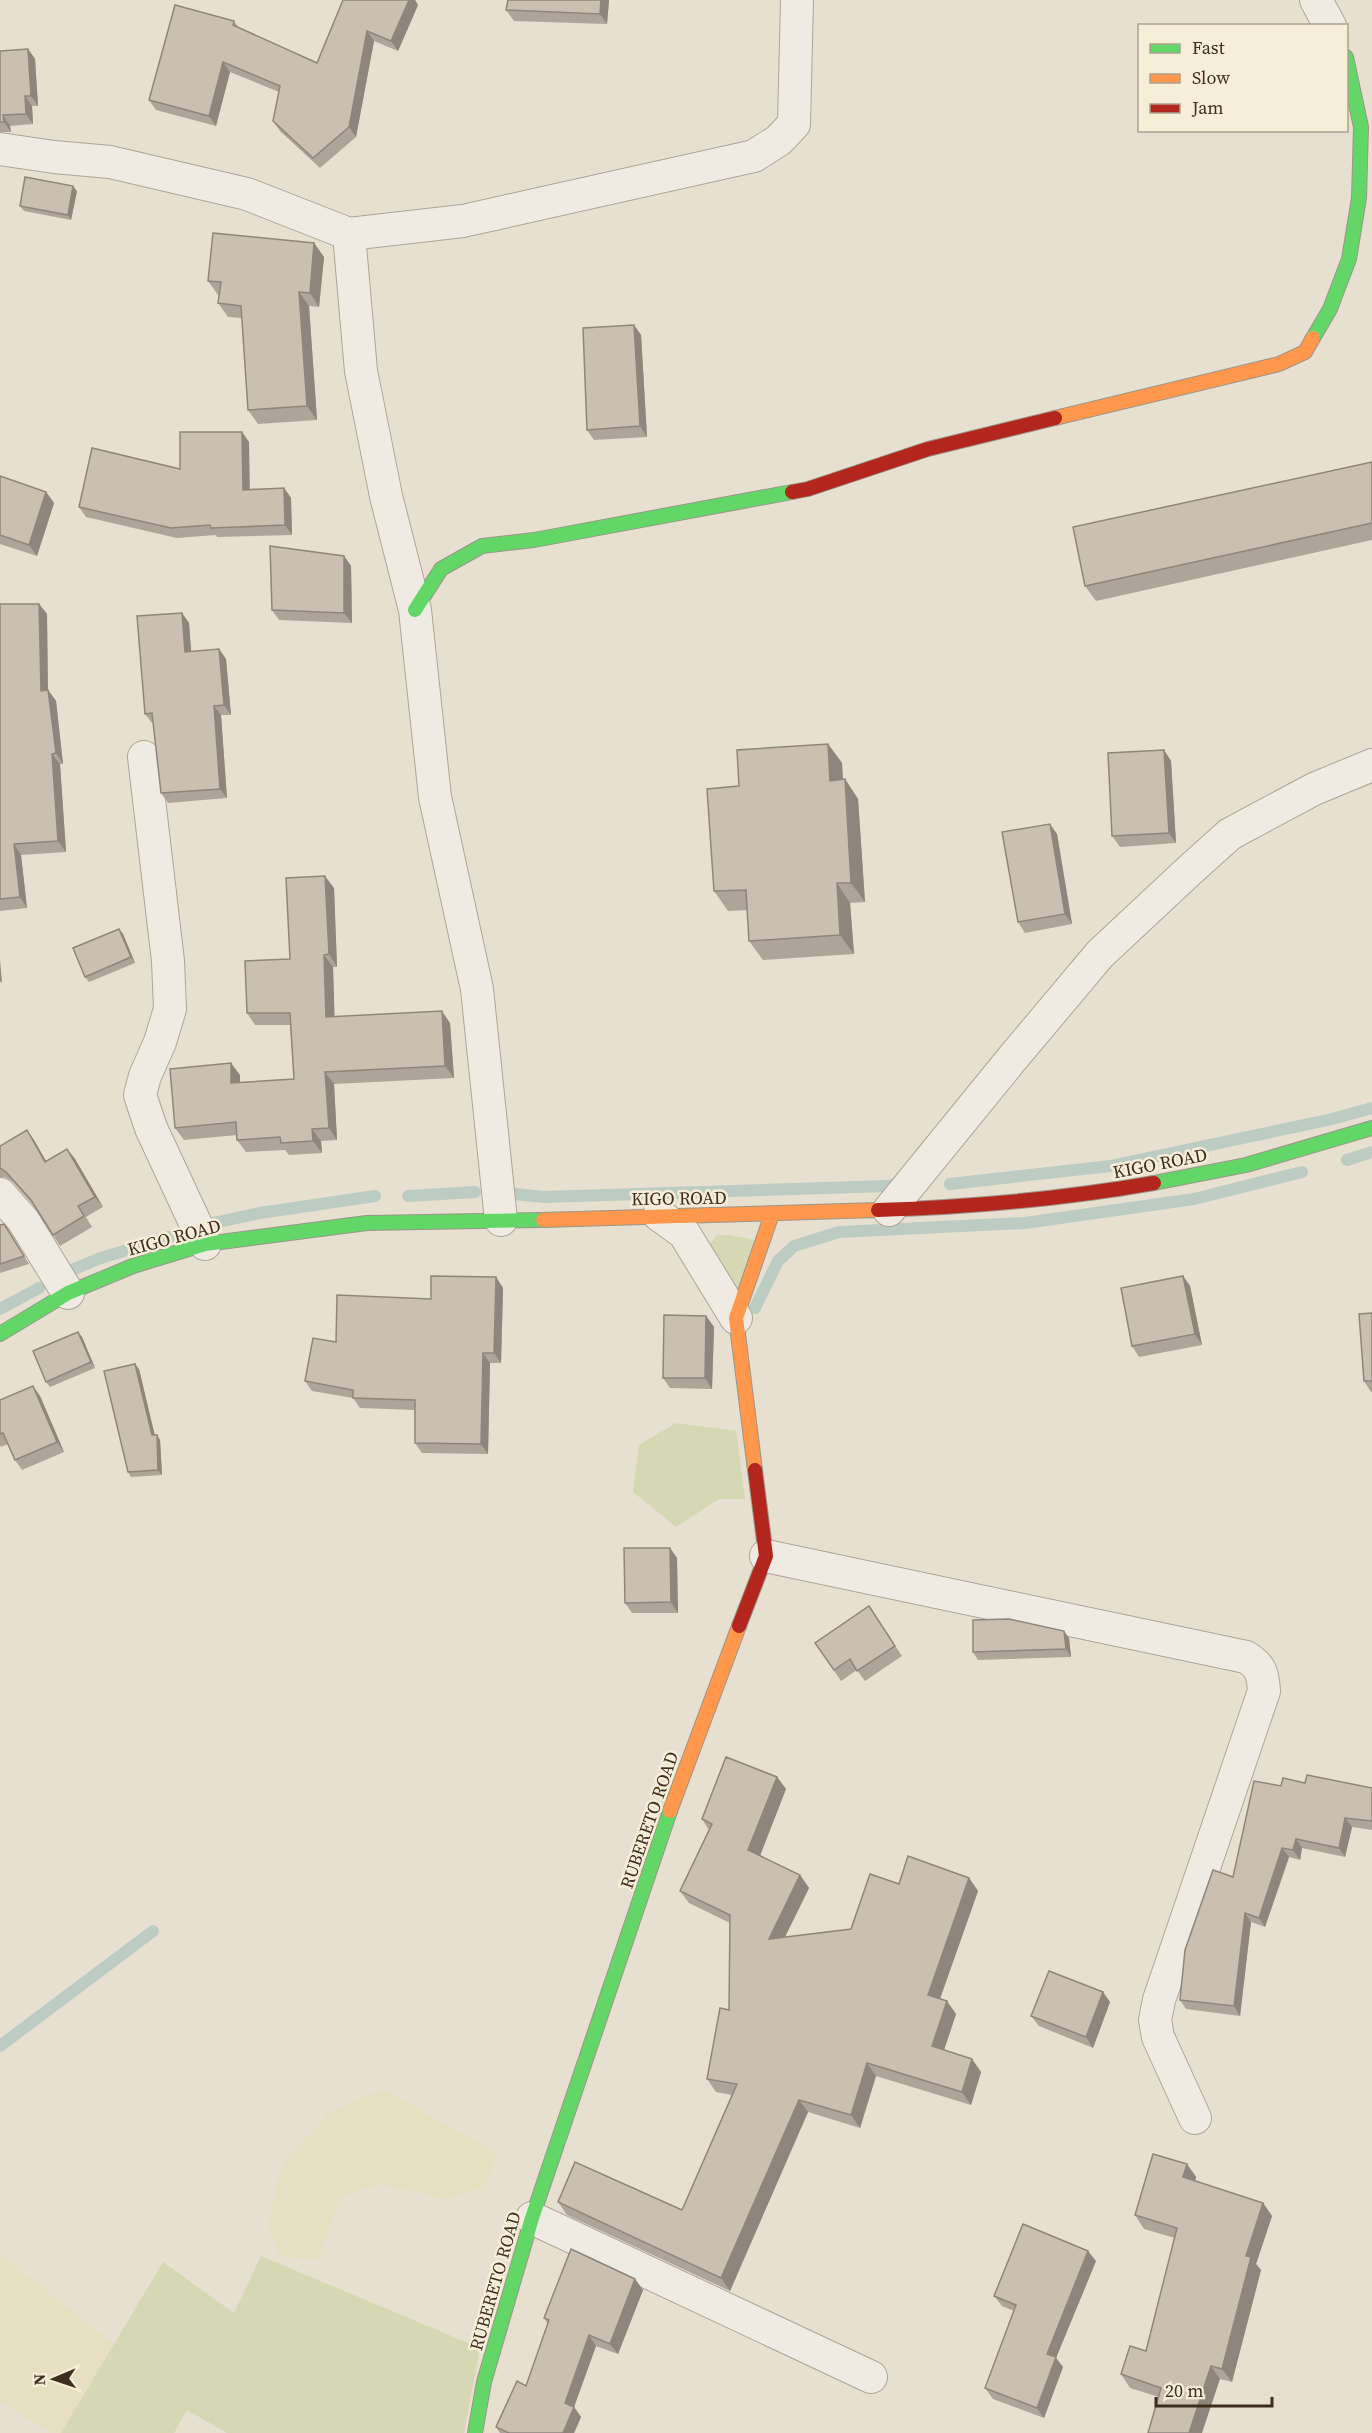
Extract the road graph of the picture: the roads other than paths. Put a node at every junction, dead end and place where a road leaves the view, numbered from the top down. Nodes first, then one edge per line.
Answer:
1 (797, 0) edge
2 (1316, 0) edge
3 (1329, 24) edge
4 (1348, 62) edge
5 (0, 148) edge
6 (349, 234) junction
7 (415, 610) junction
8 (144, 757) dead end
9 (1372, 765) edge
10 (1372, 1128) edge
11 (0, 1194) edge
12 (889, 1210) junction
13 (772, 1214) junction
14 (660, 1215) junction
15 (501, 1220) junction
16 (205, 1244) junction
17 (68, 1293) junction
18 (736, 1318) junction
19 (0, 1334) edge
20 (766, 1556) junction
21 (1195, 2118) dead end
22 (532, 2218) junction
23 (871, 2377) dead end
24 (475, 2433) edge

1 - 6 street
2 - 3 street
4 - 7 street
5 - 6 street
6 - 7 street
7 - 15 street
8 - 16 street
9 - 12 street
10 - 12 street, KIGO ROAD
11 - 17 street
12 - 13 street, KIGO ROAD
13 - 14 street, KIGO ROAD
13 - 18 street, RUBERETO ROAD
14 - 15 street, KIGO ROAD
14 - 18 street
15 - 16 street, KIGO ROAD
16 - 17 street, KIGO ROAD
17 - 19 street, KIGO ROAD
18 - 20 street, RUBERETO ROAD
20 - 21 street
20 - 22 street, RUBERETO ROAD
22 - 23 street
22 - 24 street, RUBERETO ROAD

